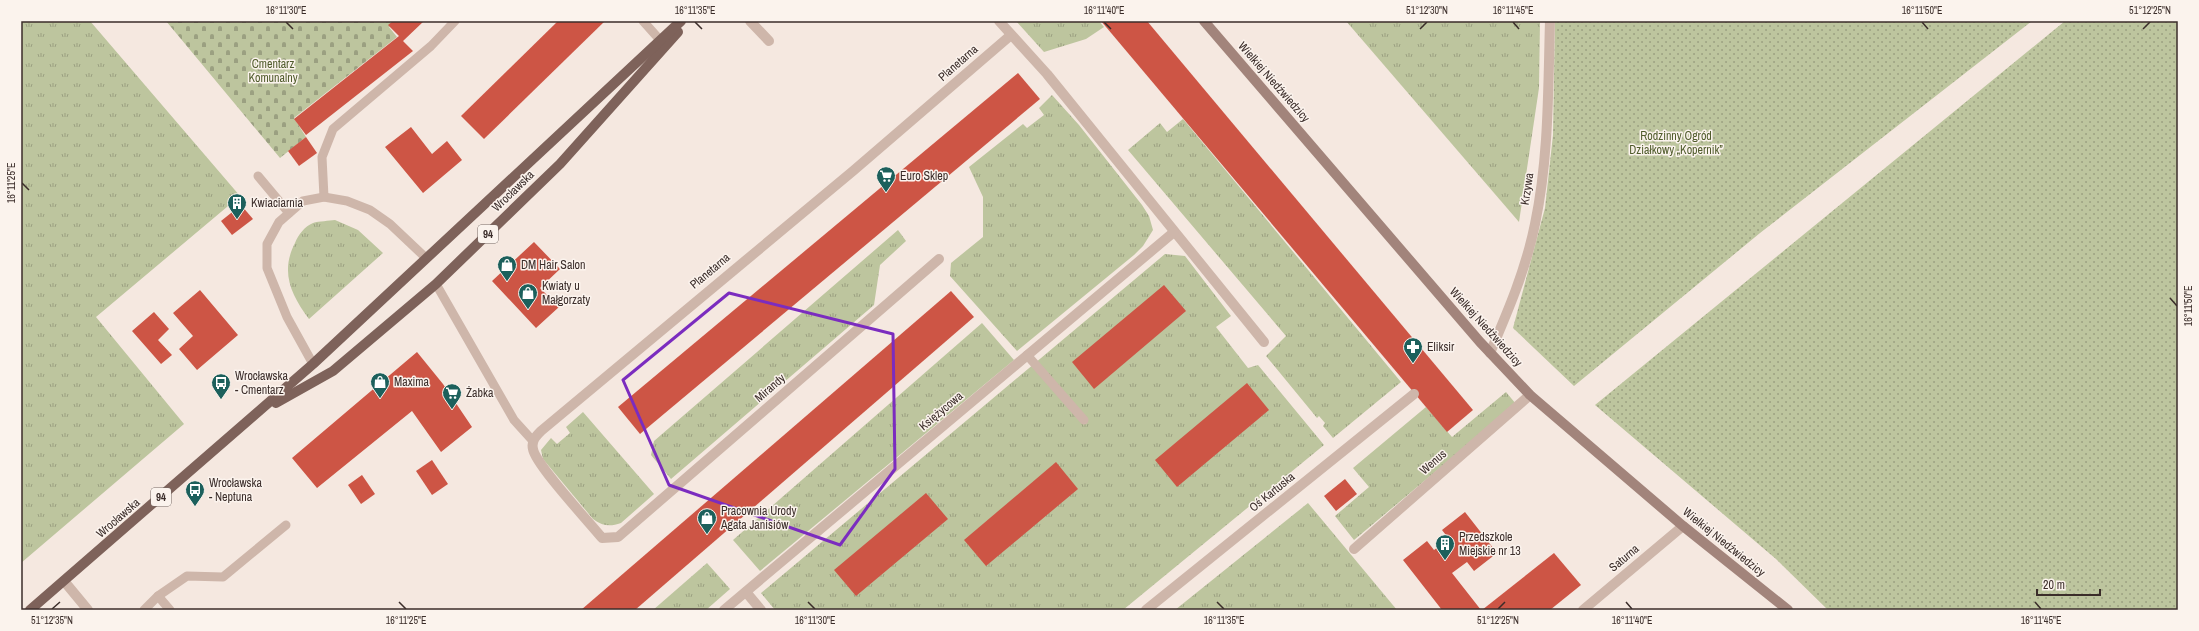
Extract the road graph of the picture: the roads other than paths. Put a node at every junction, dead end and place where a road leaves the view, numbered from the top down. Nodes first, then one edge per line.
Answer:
1 (455, 21) edge
2 (643, 21) edge
3 (681, 21) edge
4 (688, 21) edge
5 (750, 21) edge
6 (999, 21) edge
7 (1204, 21) edge
8 (1550, 21) edge
9 (1011, 35) junction
10 (660, 40) junction
11 (769, 41) dead end
12 (258, 176) dead end
13 (324, 197) junction
14 (289, 213) junction
15 (1174, 232) junction
16 (426, 258) junction
17 (939, 259) dead end
18 (436, 284) junction
19 (1264, 342) dead end
20 (1490, 353) junction
21 (1027, 355) junction
22 (313, 364) junction
23 (1414, 394) dead end
24 (1530, 395) junction
25 (258, 413) junction
26 (1084, 420) dead end
27 (533, 441) junction
28 (286, 525) dead end
29 (1683, 526) junction
30 (1354, 549) dead end
31 (64, 581) junction
32 (746, 592) junction
33 (158, 596) junction
34 (30, 610) edge
35 (88, 610) edge
36 (144, 610) edge
37 (170, 610) edge
38 (724, 610) edge
39 (761, 610) edge
40 (1146, 610) edge
41 (1583, 610) edge
42 (1788, 610) edge

1 - 13 lane
2 - 10 lane
3 - 10 main road, Wrocławska / 94
4 - 18 main road, Wrocławska / 94
5 - 11 street
6 - 9 street
7 - 20 street, Wielkiej Niedźwiedzicy
8 - 20 street, Krzywa
9 - 15 street
9 - 27 street, Planetarna
10 - 16 main road, Wrocławska / 94
12 - 14 lane
13 - 14 lane
13 - 16 lane
14 - 22 lane
15 - 19 street
15 - 21 street, Księżycowa
16 - 22 main road, Wrocławska / 94
17 - 27 street, Mirandy
18 - 25 main road, Wrocławska / 94
18 - 27 lane
20 - 24 street, Wielkiej Niedźwiedzicy
21 - 26 lane
21 - 32 street, Księżycowa
22 - 25 main road, Wrocławska / 94
23 - 40 street, Oś Kartuska
24 - 29 street, Wielkiej Niedźwiedzicy
24 - 30 street, Wenus
25 - 31 main road, Wrocławska / 94
28 - 33 lane
29 - 41 street, Saturna
29 - 42 street, Wielkiej Niedźwiedzicy
31 - 34 main road, Wrocławska / 94
31 - 35 street
32 - 38 street, Księżycowa
32 - 39 street
33 - 36 lane
33 - 37 lane

